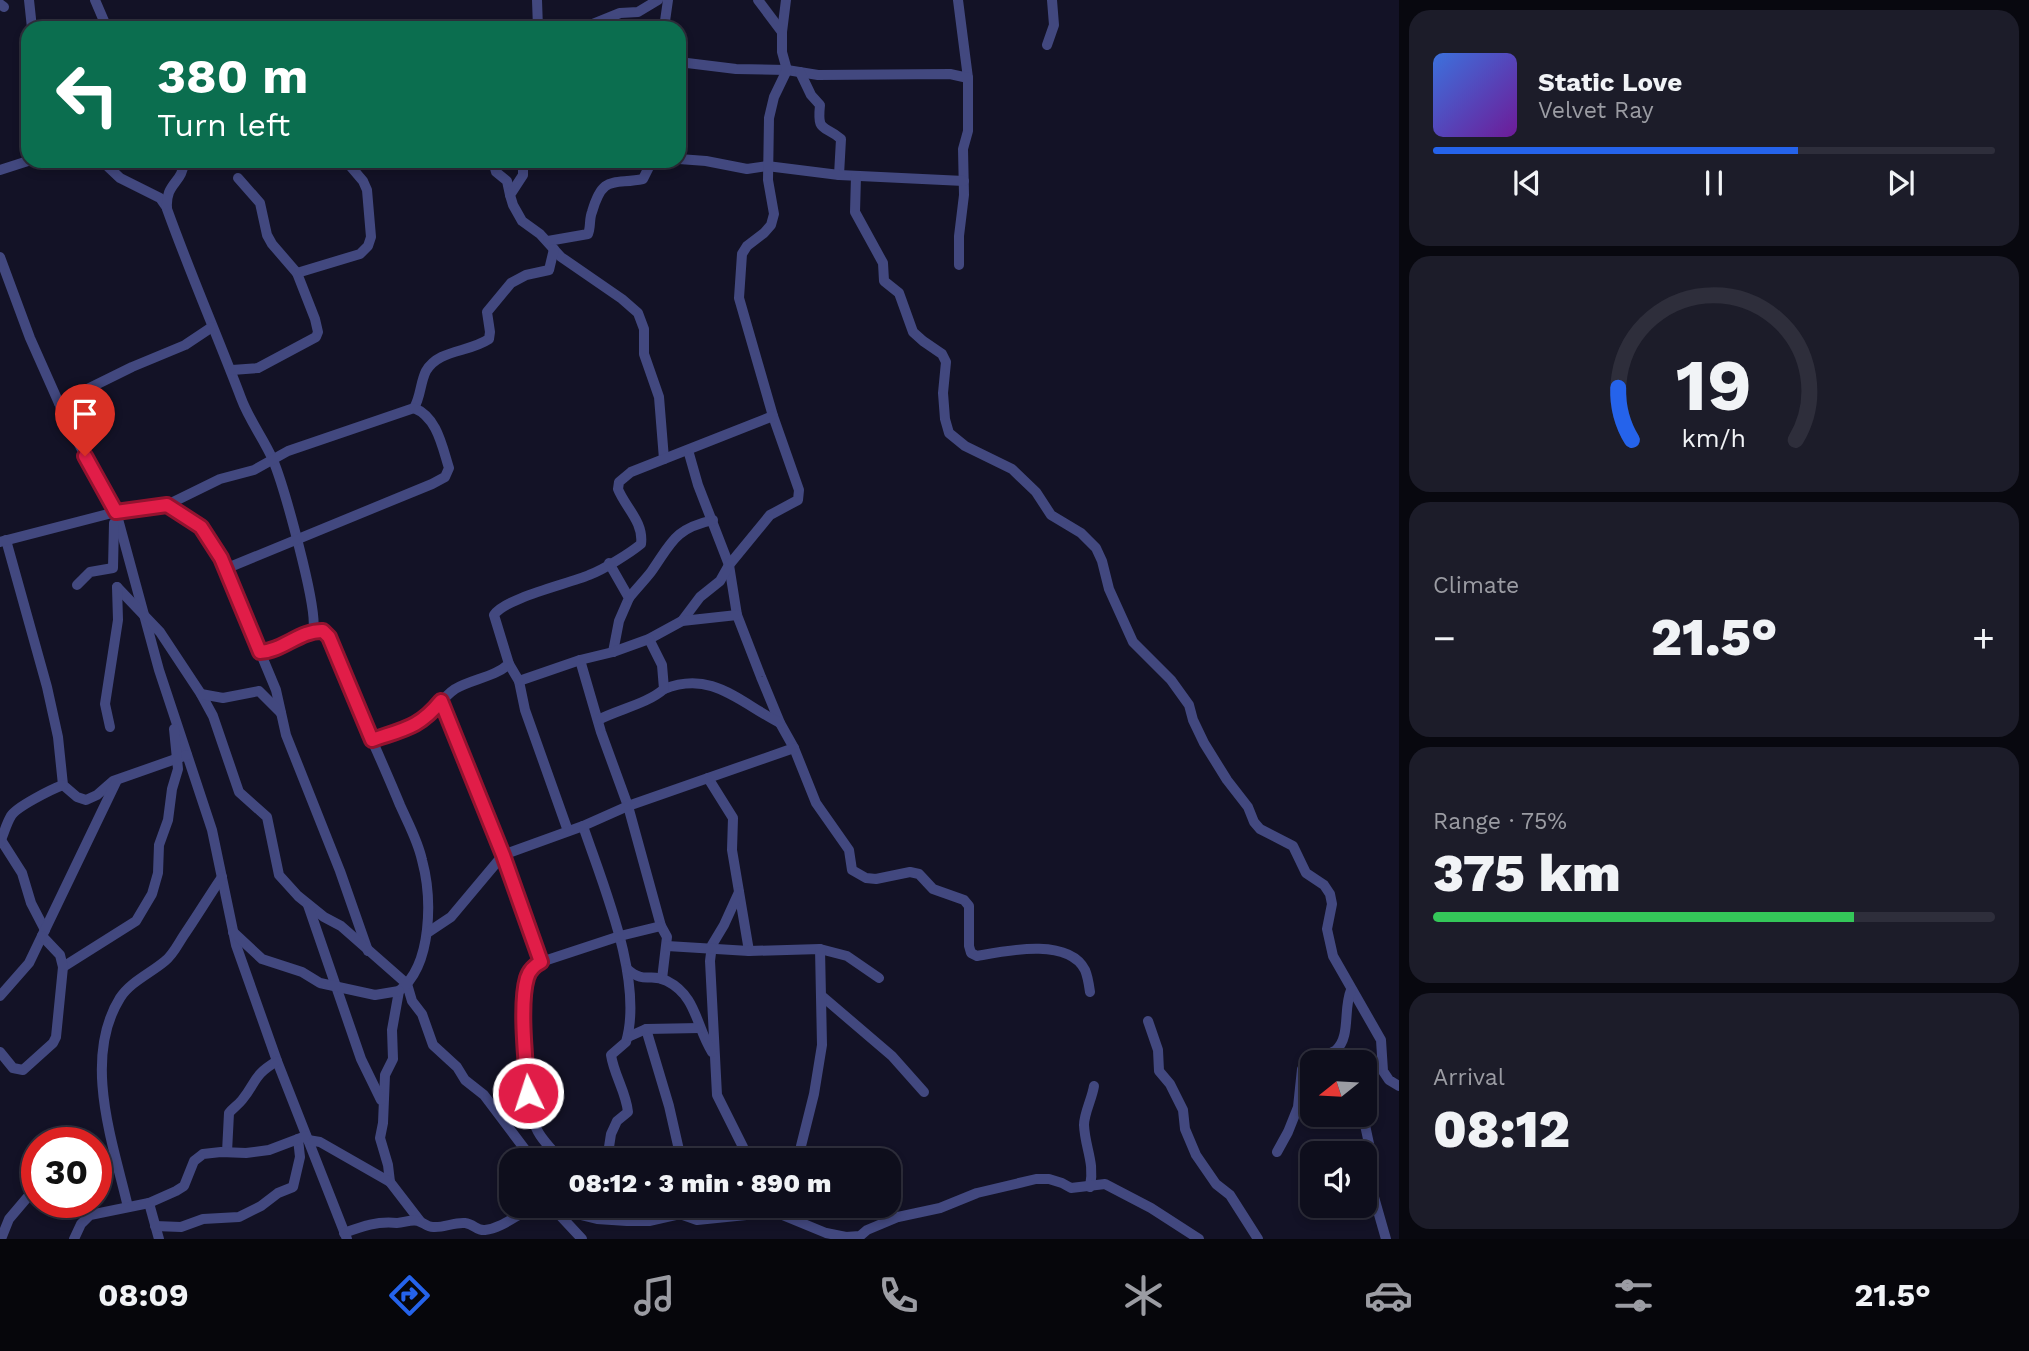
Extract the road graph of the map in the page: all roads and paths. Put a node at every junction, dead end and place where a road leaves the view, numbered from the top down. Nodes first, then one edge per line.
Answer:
1 (29, 0) edge
2 (95, 0) edge
3 (537, 0) edge
4 (658, 0) edge
5 (668, 0) edge
6 (758, 0) edge
7 (786, 0) edge
8 (958, 0) edge
9 (1052, 0) edge
10 (31, 21) edge
11 (104, 21) edge
12 (538, 21) edge
13 (599, 21) edge
14 (665, 21) edge
15 (782, 33) junction
16 (1047, 45) dead end
17 (686, 63) edge
18 (787, 69) junction
19 (800, 72) junction
20 (968, 78) junction
21 (686, 160) edge
22 (21, 163) edge
23 (767, 166) junction
24 (109, 168) edge
25 (183, 168) edge
26 (352, 168) edge
27 (495, 168) edge
28 (524, 168) edge
29 (648, 168) edge
30 (0, 170) edge
31 (839, 175) junction
32 (856, 176) junction
33 (238, 178) dead end
34 (964, 181) junction
35 (510, 195) junction
36 (167, 209) junction
37 (551, 245) junction
38 (0, 257) edge
39 (959, 265) dead end
40 (297, 273) junction
41 (212, 327) junction
42 (232, 370) junction
43 (59, 403) junction
44 (414, 408) junction
45 (773, 416) junction
46 (688, 450) junction
47 (273, 459) junction
48 (664, 459) junction
49 (167, 505) junction
50 (117, 515) junction
51 (713, 520) junction
52 (296, 540) junction
53 (3, 541) edge
54 (609, 564) junction
55 (729, 565) junction
56 (225, 569) junction
57 (77, 584) dead end
58 (629, 598) junction
59 (737, 615) junction
60 (146, 618) junction
61 (682, 621) junction
62 (313, 631) junction
63 (649, 639) junction
64 (260, 652) junction
65 (613, 652) junction
66 (580, 660) junction
67 (509, 664) junction
68 (519, 681) junction
69 (664, 689) junction
70 (201, 694) junction
71 (441, 701) junction
72 (281, 714) junction
73 (598, 720) junction
74 (780, 723) junction
75 (110, 727) dead end
76 (372, 740) junction
77 (794, 748) junction
78 (182, 756) junction
79 (708, 778) junction
80 (116, 782) junction
81 (63, 785) junction
82 (628, 806) junction
83 (583, 826) junction
84 (568, 831) junction
85 (0, 841) edge
86 (503, 855) junction
87 (222, 877) junction
88 (739, 892) junction
89 (308, 903) junction
90 (661, 926) junction
91 (233, 932) junction
92 (44, 933) junction
93 (427, 933) junction
94 (620, 936) junction
95 (667, 946) junction
96 (820, 949) junction
97 (711, 950) junction
98 (368, 951) junction
99 (749, 951) junction
100 (541, 962) junction
101 (63, 967) junction
102 (626, 969) junction
103 (879, 978) dead end
104 (662, 979) junction
105 (403, 987) junction
106 (339, 989) junction
107 (1351, 990) junction
108 (1090, 992) dead end
109 (0, 996) edge
110 (822, 997) junction
111 (1148, 1021) dead end
112 (700, 1028) junction
113 (646, 1029) junction
114 (628, 1037) junction
115 (0, 1052) edge
116 (714, 1056) junction
117 (277, 1061) junction
118 (1094, 1086) dead end
119 (1399, 1086) edge
120 (924, 1092) dead end
121 (383, 1104) junction
122 (1365, 1127) edge
123 (304, 1139) junction
124 (801, 1146) dead end
125 (524, 1148) edge
126 (551, 1148) edge
127 (608, 1148) edge
128 (678, 1148) edge
129 (743, 1148) edge
130 (227, 1152) junction
131 (1277, 1152) dead end
132 (390, 1182) junction
133 (1090, 1187) junction
134 (149, 1203) junction
135 (21, 1204) edge
136 (128, 1207) junction
137 (509, 1218) edge
138 (563, 1218) edge
139 (593, 1218) edge
140 (658, 1218) edge
141 (791, 1218) edge
142 (420, 1221) junction
143 (155, 1226) junction
144 (346, 1236) edge
145 (865, 1238) edge
146 (1, 1239) edge
147 (74, 1239) edge
148 (159, 1239) edge
149 (582, 1239) edge
150 (1199, 1239) edge
151 (1258, 1239) edge
152 (1385, 1239) edge

1 - 10 street
2 - 11 street
3 - 12 street
4 - 13 street
5 - 14 street
6 - 15 street
7 - 15 street
8 - 20 street
9 - 16 street
15 - 18 street
17 - 18 street
18 - 19 street
18 - 23 street
19 - 20 street
19 - 31 street
20 - 34 street
21 - 23 street
22 - 30 street
23 - 31 street
23 - 45 street
24 - 36 street
25 - 36 street
26 - 40 street
27 - 35 street
28 - 35 street
29 - 37 street
31 - 32 street
32 - 34 street
32 - 107 street
33 - 40 street
34 - 39 street
35 - 37 street
36 - 41 street
37 - 44 street
37 - 48 street
38 - 43 street
40 - 42 street
41 - 42 street
41 - 43 street
42 - 47 street
43 - 50 street
44 - 47 street
44 - 52 street
45 - 46 street
45 - 55 street
46 - 48 street
46 - 51 street
47 - 49 street
47 - 52 street
48 - 54 street
49 - 50 street
49 - 56 street
50 - 53 street
50 - 57 street
50 - 60 street
51 - 55 street
51 - 58 street
52 - 56 street
52 - 62 street
53 - 81 street
54 - 58 street
54 - 67 street
55 - 59 street
55 - 61 street
56 - 64 street
58 - 65 street
59 - 61 street
59 - 74 street
60 - 70 street
60 - 75 street
60 - 78 street
61 - 63 street
62 - 64 street
62 - 76 street
63 - 65 street
63 - 69 street
64 - 72 street
65 - 66 street
66 - 68 street
66 - 73 street
67 - 68 street
67 - 71 street
68 - 84 street
69 - 73 street
69 - 74 street
70 - 72 street
70 - 89 street
71 - 76 street
71 - 86 street
72 - 98 street
73 - 82 street
74 - 77 street
76 - 93 street
77 - 79 street
77 - 108 street
78 - 80 street
78 - 87 street
78 - 101 street
79 - 82 street
79 - 88 street
80 - 81 street
80 - 92 street
81 - 85 street
82 - 83 street
82 - 90 street
83 - 84 street
83 - 94 street
84 - 86 street
85 - 92 street
86 - 93 street
86 - 100 street
87 - 91 street
87 - 136 street
88 - 97 street
88 - 99 street
89 - 98 street
89 - 106 street
90 - 94 street
90 - 95 street
91 - 106 street
91 - 117 street
92 - 101 street
92 - 109 street
93 - 105 street
94 - 100 street
94 - 102 street
95 - 97 street
95 - 104 street
96 - 99 street
96 - 103 street
96 - 110 street
97 - 99 street
97 - 116 street
98 - 105 street
100 - 126 street
101 - 115 street
102 - 104 street
102 - 114 street
104 - 112 street
105 - 106 street
105 - 121 street
105 - 125 street
106 - 121 street
107 - 119 street
107 - 131 street
110 - 120 street
110 - 124 street
111 - 151 street
112 - 113 street
112 - 116 street
113 - 114 street
113 - 128 street
114 - 127 street
116 - 129 street
117 - 123 street
117 - 130 street
118 - 133 street
121 - 132 street
122 - 152 street
123 - 130 street
123 - 132 street
123 - 143 street
123 - 144 street
130 - 134 street
132 - 142 street
133 - 145 street
133 - 150 street
134 - 136 street
134 - 143 street
135 - 146 street
136 - 147 street
137 - 142 street
138 - 149 street
139 - 140 street
141 - 145 street
142 - 144 street
143 - 148 street

